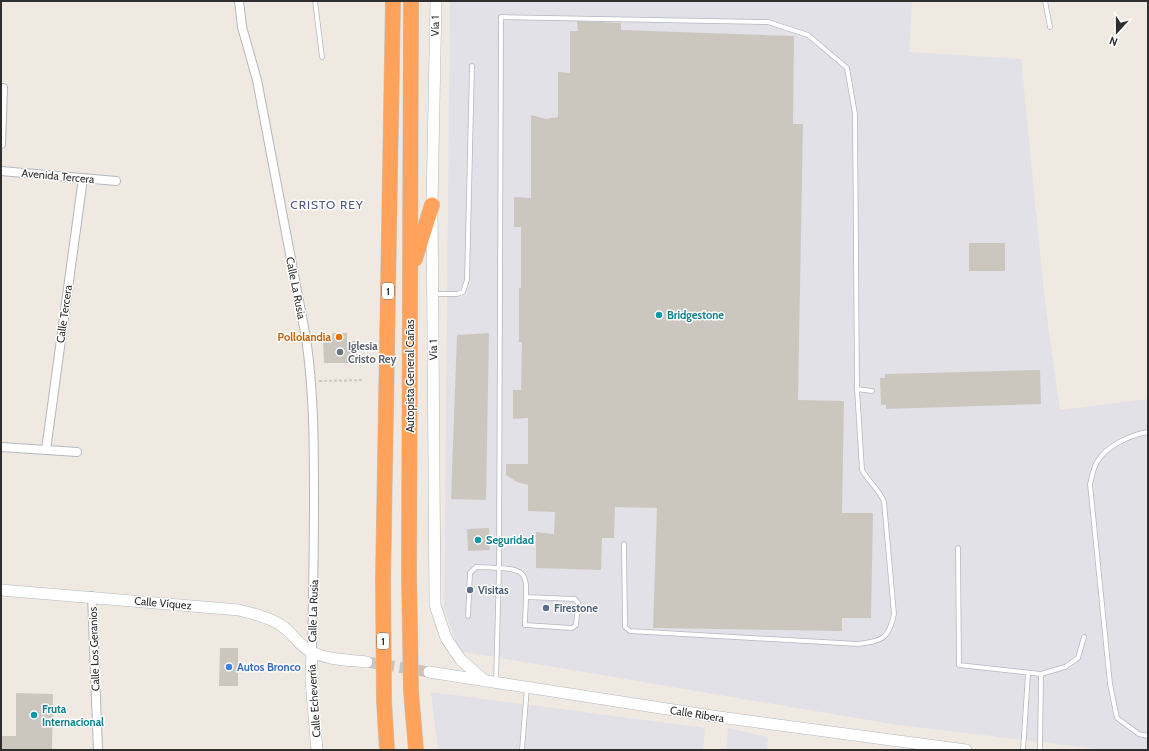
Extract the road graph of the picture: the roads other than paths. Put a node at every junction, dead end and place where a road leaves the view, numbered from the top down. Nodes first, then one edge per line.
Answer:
1 (239, 1) edge
2 (315, 1) edge
3 (393, 1) edge
4 (411, 1) edge
5 (436, 1) edge
6 (1045, 1) edge
7 (1050, 27) dead end
8 (322, 57) dead end
9 (472, 66) dead end
10 (3, 88) dead end
11 (1, 144) edge
12 (1, 170) edge
13 (83, 178) junction
14 (116, 181) dead end
15 (432, 205) junction
16 (410, 274) junction
17 (432, 294) junction
18 (858, 389) junction
19 (872, 391) dead end
20 (1148, 432) edge
21 (1, 446) edge
22 (46, 450) junction
23 (77, 452) dead end
24 (624, 544) dead end
25 (958, 548) dead end
26 (499, 568) junction
27 (1, 590) edge
28 (92, 596) junction
29 (526, 597) junction
30 (468, 616) dead end
31 (1084, 637) dead end
32 (312, 652) junction
33 (367, 662) tunnel mouth
34 (429, 672) tunnel mouth
35 (1028, 674) junction
36 (1041, 674) junction
37 (490, 681) junction
38 (528, 687) junction
39 (1148, 736) edge
40 (98, 750) edge
41 (317, 750) edge
42 (387, 750) edge
43 (416, 750) edge
44 (522, 750) edge
45 (966, 750) edge
46 (1023, 750) edge
47 (1040, 750) edge

1 - 32 street, Calle La Rusia
2 - 8 lane
3 - 42 highway, Autopista General Cañas / 1
4 - 16 highway, Autopista General Cañas / 1
5 - 15 main road, Vía 1
6 - 7 lane
9 - 17 lane
10 - 11 street
12 - 13 street, Avenida Tercera
13 - 14 street, Avenida Tercera
13 - 22 street, Calle Tercera
15 - 16 highway
15 - 17 main road, Vía 1
16 - 43 highway, Autopista General Cañas / 1
17 - 37 main road, Vía 1
18 - 19 lane
18 - 24 lane
18 - 26 lane
20 - 39 lane
21 - 22 street
22 - 23 street
25 - 35 lane
26 - 29 lane
26 - 30 lane
26 - 37 lane
27 - 28 main road, Calle Víquez
28 - 32 main road, Calle Víquez
28 - 40 street, Calle Los Geranios
29 - 29 lane
31 - 36 lane
32 - 33 main road
32 - 41 main road, Calle Echeverría
34 - 37 main road, Calle Ribera
35 - 36 lane
35 - 46 lane
36 - 47 lane
37 - 38 main road, Calle Ribera
38 - 44 lane
38 - 45 main road, Calle Ribera

